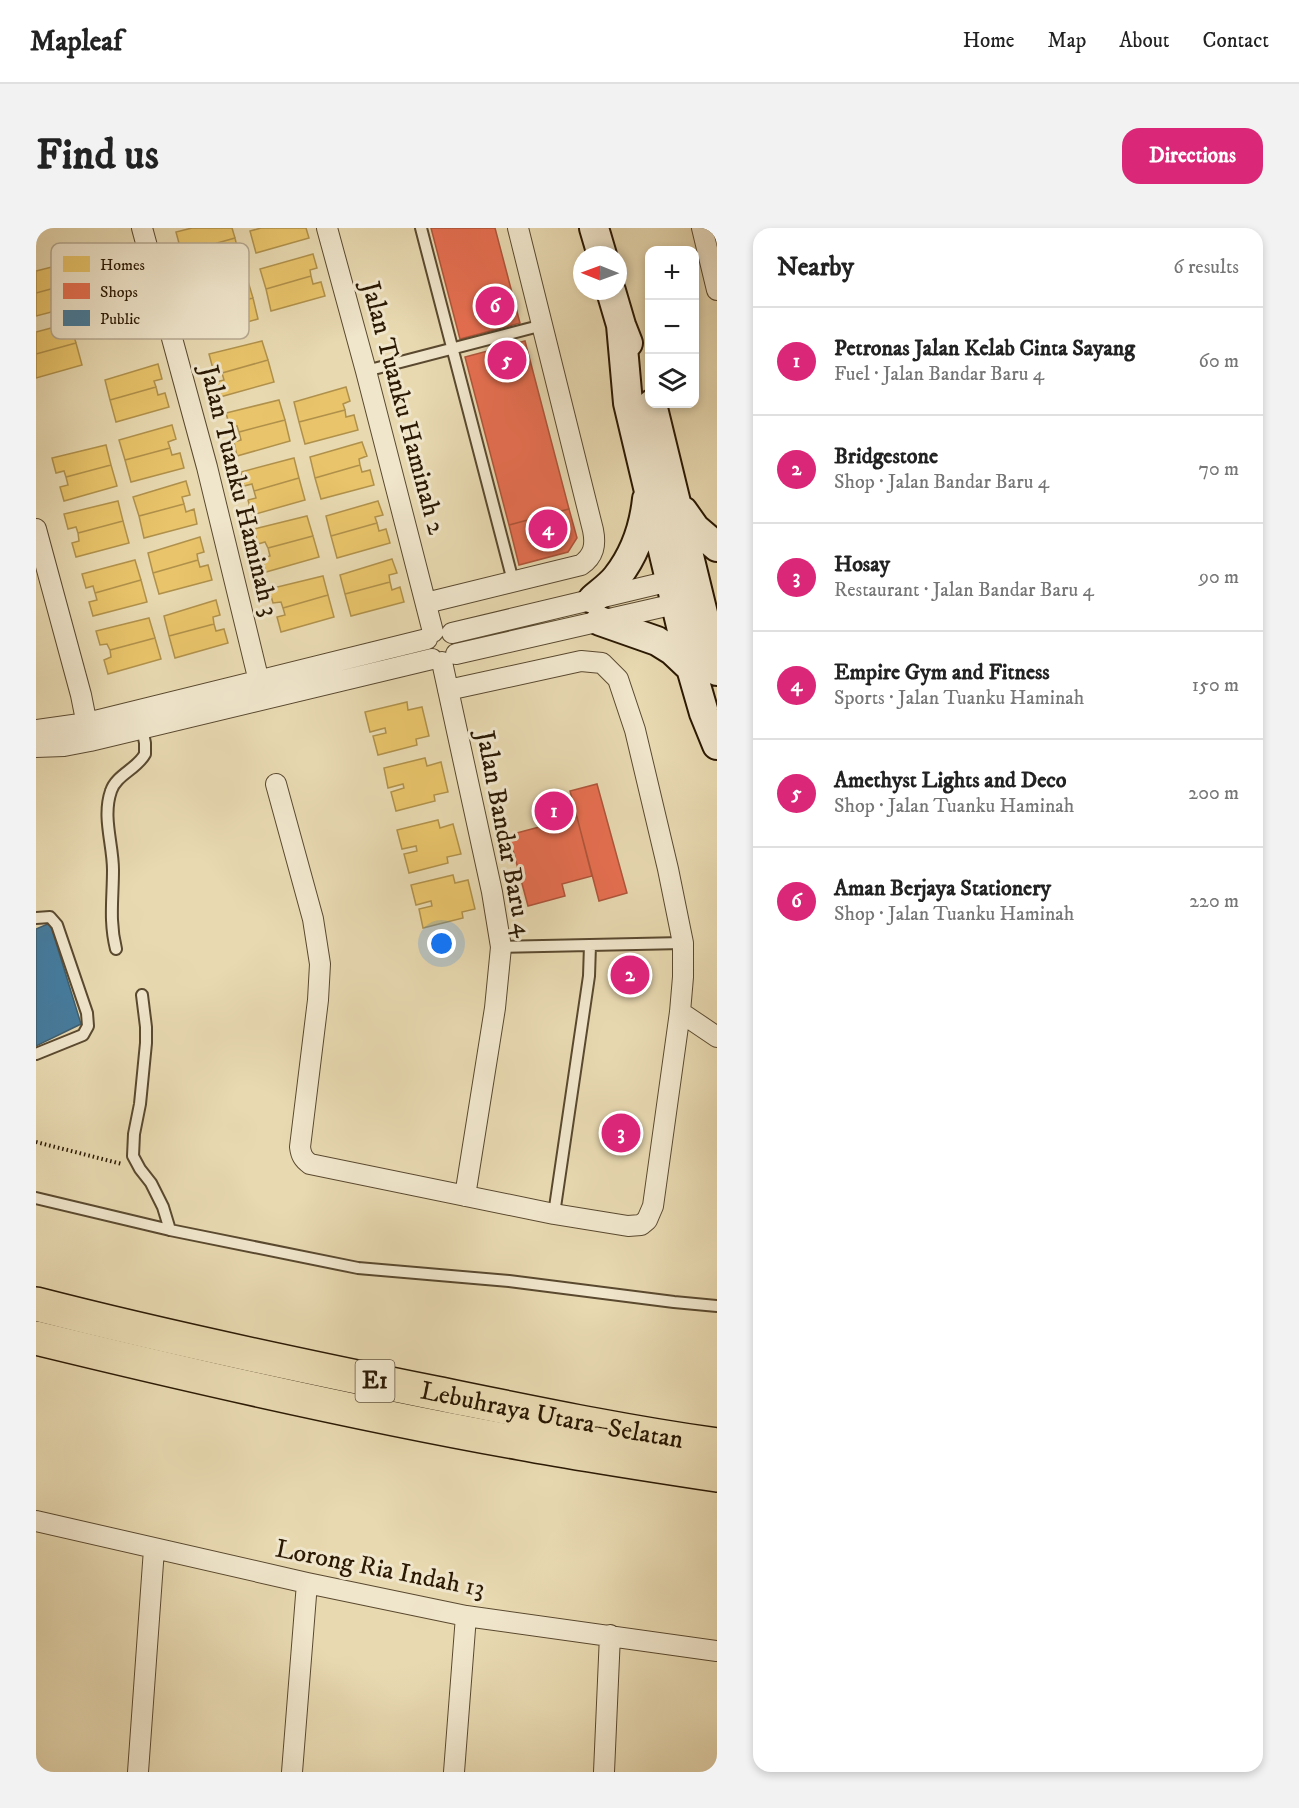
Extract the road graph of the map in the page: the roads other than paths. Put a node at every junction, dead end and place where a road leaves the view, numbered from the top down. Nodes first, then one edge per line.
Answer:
1 (142, 228) edge
2 (327, 228) edge
3 (421, 228) edge
4 (518, 228) edge
5 (594, 228) edge
6 (709, 240) edge
7 (146, 243) edge
8 (599, 246) edge
9 (717, 290) edge
10 (614, 300) edge
11 (543, 325) junction
12 (621, 325) junction
13 (172, 339) edge
14 (453, 349) junction
15 (366, 371) junction
16 (645, 382) edge
17 (652, 408) edge
18 (660, 484) junction
19 (36, 529) edge
20 (717, 547) edge
21 (513, 581) junction
22 (696, 587) edge
23 (426, 603) junction
24 (596, 610) junction
25 (438, 635) junction
26 (443, 658) junction
27 (710, 663) edge
28 (261, 689) junction
29 (448, 690) junction
30 (142, 728) junction
31 (36, 730) edge
32 (88, 732) junction
33 (717, 745) edge
34 (36, 747) edge
35 (276, 784) dead end
36 (36, 918) edge
37 (683, 944) junction
38 (590, 945) junction
39 (501, 947) junction
40 (116, 949) dead end
41 (142, 995) dead end
42 (680, 1012) junction
43 (717, 1037) edge
44 (36, 1054) edge
45 (465, 1196) junction
46 (36, 1198) edge
47 (554, 1214) junction
48 (170, 1230) junction
49 (36, 1304) edge
50 (717, 1306) edge
51 (36, 1338) edge
52 (717, 1445) edge
53 (717, 1475) edge
54 (36, 1521) edge
55 (154, 1549) junction
56 (307, 1583) junction
57 (466, 1616) junction
58 (610, 1635) junction
59 (717, 1651) edge
60 (138, 1772) edge
61 (292, 1772) edge
62 (454, 1772) edge
63 (604, 1772) edge

1 - 7 street, Jalan Tuanku Haminah 3
2 - 15 street, Jalan Tuanku Haminah 2
3 - 14 lane
4 - 11 street
5 - 8 main road
6 - 9 street
10 - 12 main road
11 - 14 lane
11 - 21 street
12 - 16 main road
12 - 18 main road
13 - 28 street, Jalan Tuanku Haminah 3
14 - 15 lane
14 - 21 lane
15 - 23 street, Jalan Tuanku Haminah 2
17 - 18 main road
18 - 20 main road
18 - 22 main road
18 - 24 main road
19 - 32 street
21 - 23 street
22 - 24 street
22 - 27 main road
23 - 25 street, Jalan Tuanku Haminah 2
24 - 25 street
24 - 26 street
24 - 27 main road
25 - 26 street
25 - 26 street
25 - 28 street
26 - 28 street
26 - 29 street, Jalan Bandar Baru 4
27 - 33 main road
28 - 30 street
28 - 32 street
29 - 37 street
29 - 39 street, Jalan Bandar Baru 4
30 - 32 street
30 - 40 lane
31 - 32 street
32 - 34 street
35 - 45 street
36 - 44 lane
37 - 38 lane
37 - 42 street
38 - 39 lane
38 - 47 lane
39 - 45 street, Jalan Bandar Baru 4
41 - 48 lane
42 - 43 street
42 - 47 street
45 - 47 street
46 - 48 lane
48 - 50 lane
49 - 52 highway, Lebuhraya Utara–Selatan / E1
51 - 53 highway, Lebuhraya Utara–Selatan / E1
54 - 55 street, Lorong Ria Indah 13
55 - 56 street, Lorong Ria Indah 13
55 - 60 street
56 - 57 street, Lorong Ria Indah 13
56 - 61 street
57 - 58 street, Lorong Ria Indah 13
57 - 62 street
58 - 59 street, Lorong Ria Indah 13
58 - 63 street

